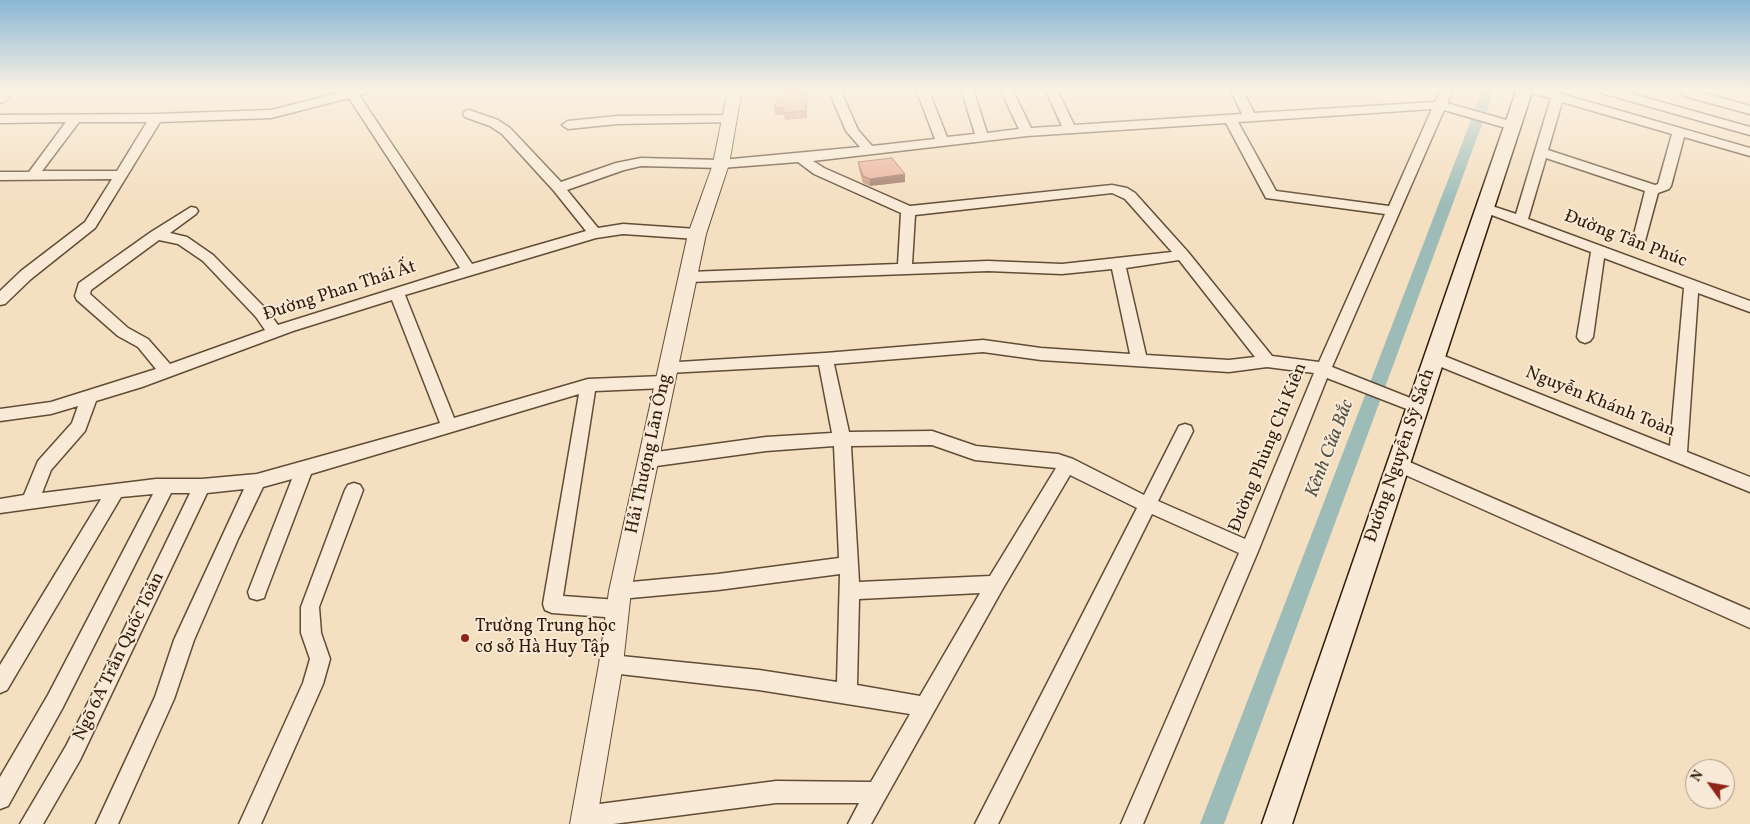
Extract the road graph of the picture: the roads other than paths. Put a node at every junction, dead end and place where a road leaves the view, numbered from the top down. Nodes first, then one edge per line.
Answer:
1 (69, 127) edge
2 (150, 127) edge
3 (372, 127) edge
4 (501, 127) edge
5 (728, 127) edge
6 (850, 127) edge
7 (937, 127) edge
8 (979, 127) edge
9 (1025, 127) edge
10 (1095, 127) edge
11 (1235, 127) edge
12 (1434, 127) edge
13 (1513, 127) edge
14 (1548, 127) edge
15 (1666, 127) edge
16 (1738, 127) edge
17 (1070, 129) joint
18 (1679, 131) junction
19 (1750, 131) edge
20 (1027, 132) junction
21 (982, 136) junction
22 (942, 141) junction
23 (869, 150) junction
24 (1540, 152) junction
25 (1750, 152) edge
26 (801, 158) junction
27 (721, 164) junction
28 (32, 175) junction
29 (120, 175) junction
30 (0, 176) edge
31 (559, 188) junction
32 (1653, 189) junction
33 (1486, 208) junction
34 (908, 210) junction
35 (190, 211) dead end
36 (1394, 212) junction
37 (1521, 220) junction
38 (595, 233) junction
39 (697, 234) junction
40 (156, 235) junction
41 (1640, 238) dead end
42 (1598, 250) junction
43 (1183, 255) junction
44 (1118, 264) junction
45 (469, 270) junction
46 (905, 270) junction
47 (689, 277) junction
48 (1691, 285) junction
49 (397, 293) junction
50 (0, 300) edge
51 (1750, 307) edge
52 (275, 332) junction
53 (1585, 337) dead end
54 (1434, 358) junction
55 (825, 359) junction
56 (1139, 360) junction
57 (1267, 361) junction
58 (1323, 369) junction
59 (167, 372) junction
60 (666, 375) junction
61 (588, 385) junction
62 (90, 396) junction
63 (1417, 407) junction
64 (0, 416) edge
65 (449, 426) junction
66 (1185, 431) dead end
67 (842, 439) junction
68 (1678, 457) junction
69 (649, 460) junction
70 (1067, 464) junction
71 (1398, 464) junction
72 (304, 469) junction
73 (258, 481) junction
74 (1750, 485) edge
75 (202, 486) junction
76 (164, 487) junction
77 (116, 490) junction
78 (354, 490) dead end
79 (30, 501) junction
80 (1146, 504) junction
81 (0, 506) edge
82 (1250, 549) junction
83 (848, 565) junction
84 (995, 584) junction
85 (850, 591) junction
86 (257, 592) dead end
87 (619, 600) junction
88 (1750, 619) edge
89 (612, 664) junction
90 (0, 683) edge
91 (847, 692) junction
92 (926, 707) junction
93 (876, 793) junction
94 (0, 798) edge
95 (584, 821) edge
96 (32, 824) edge
97 (107, 824) edge
98 (250, 824) edge
99 (859, 824) edge
100 (986, 824) edge
101 (1132, 824) edge
102 (1278, 824) edge

1 - 28 street
2 - 29 street
3 - 45 street
4 - 31 street
5 - 27 street, Hải Thượng Lãn Ông
6 - 23 street
7 - 22 street
8 - 21 street
9 - 20 street
10 - 17 street
11 - 36 street
12 - 36 street, Đường Phùng Chí Kiên
13 - 33 main road, Đường Nguyễn Sỹ Sách
14 - 24 street
15 - 18 street
16 - 19 street
17 - 20 street
18 - 25 street
18 - 32 street
20 - 21 street
21 - 22 street
22 - 23 street
23 - 26 street
24 - 32 street
24 - 37 street
26 - 27 street
26 - 34 street
27 - 31 street
27 - 39 street, Hải Thượng Lãn Ông
28 - 29 street
28 - 30 street
29 - 50 street
31 - 38 street
32 - 41 street
33 - 37 street, Đường Tân Phúc
33 - 54 main road, Đường Nguyễn Sỹ Sách
34 - 43 street
34 - 46 street
35 - 40 street
36 - 58 street, Đường Phùng Chí Kiên
37 - 42 street, Đường Tân Phúc
38 - 39 street, Đường Phan Thái Ất
38 - 45 street, Đường Phan Thái Ất
39 - 47 street, Hải Thượng Lãn Ông
40 - 52 street
40 - 59 street
42 - 48 street, Đường Tân Phúc
42 - 53 street
43 - 44 street
43 - 57 street
44 - 46 street
44 - 56 street
45 - 49 street, Đường Phan Thái Ất
46 - 47 street
47 - 60 street, Hải Thượng Lãn Ông
48 - 51 street, Đường Tân Phúc
48 - 68 street
49 - 52 street, Đường Phan Thái Ất
49 - 65 street
52 - 59 street, Đường Phan Thái Ất
54 - 63 main road, Đường Nguyễn Sỹ Sách
54 - 68 street, Nguyễn Khánh Toàn
55 - 56 street
55 - 60 street
55 - 67 street
56 - 57 street
57 - 58 street
58 - 63 street
58 - 82 street, Đường Phùng Chí Kiên
59 - 62 street, Đường Phan Thái Ất
60 - 61 street
60 - 69 street, Hải Thượng Lãn Ông
61 - 65 street
61 - 87 street
62 - 64 street, Đường Phan Thái Ất
62 - 79 street
63 - 71 main road, Đường Nguyễn Sỹ Sách
65 - 72 street
66 - 80 street
67 - 69 street
67 - 70 street
67 - 83 street
68 - 74 street, Nguyễn Khánh Toàn
69 - 87 street, Hải Thượng Lãn Ông
70 - 80 street
70 - 84 street
71 - 88 street
71 - 102 main road, Đường Nguyễn Sỹ Sách
72 - 73 street
72 - 86 street
73 - 75 street
73 - 97 street
75 - 76 street
75 - 96 street, Ngõ 6A Trần Quốc Toản
76 - 77 street
76 - 94 street
77 - 79 street
77 - 90 street
78 - 98 street
79 - 81 street
80 - 82 street
80 - 100 street
82 - 101 street, Đường Phùng Chí Kiên
83 - 85 street
83 - 87 street
84 - 85 street
84 - 92 street
85 - 91 street
87 - 89 street, Hải Thượng Lãn Ông
89 - 91 street
89 - 95 street, Hải Thượng Lãn Ông
91 - 92 street
92 - 93 street
93 - 95 street
93 - 99 street

